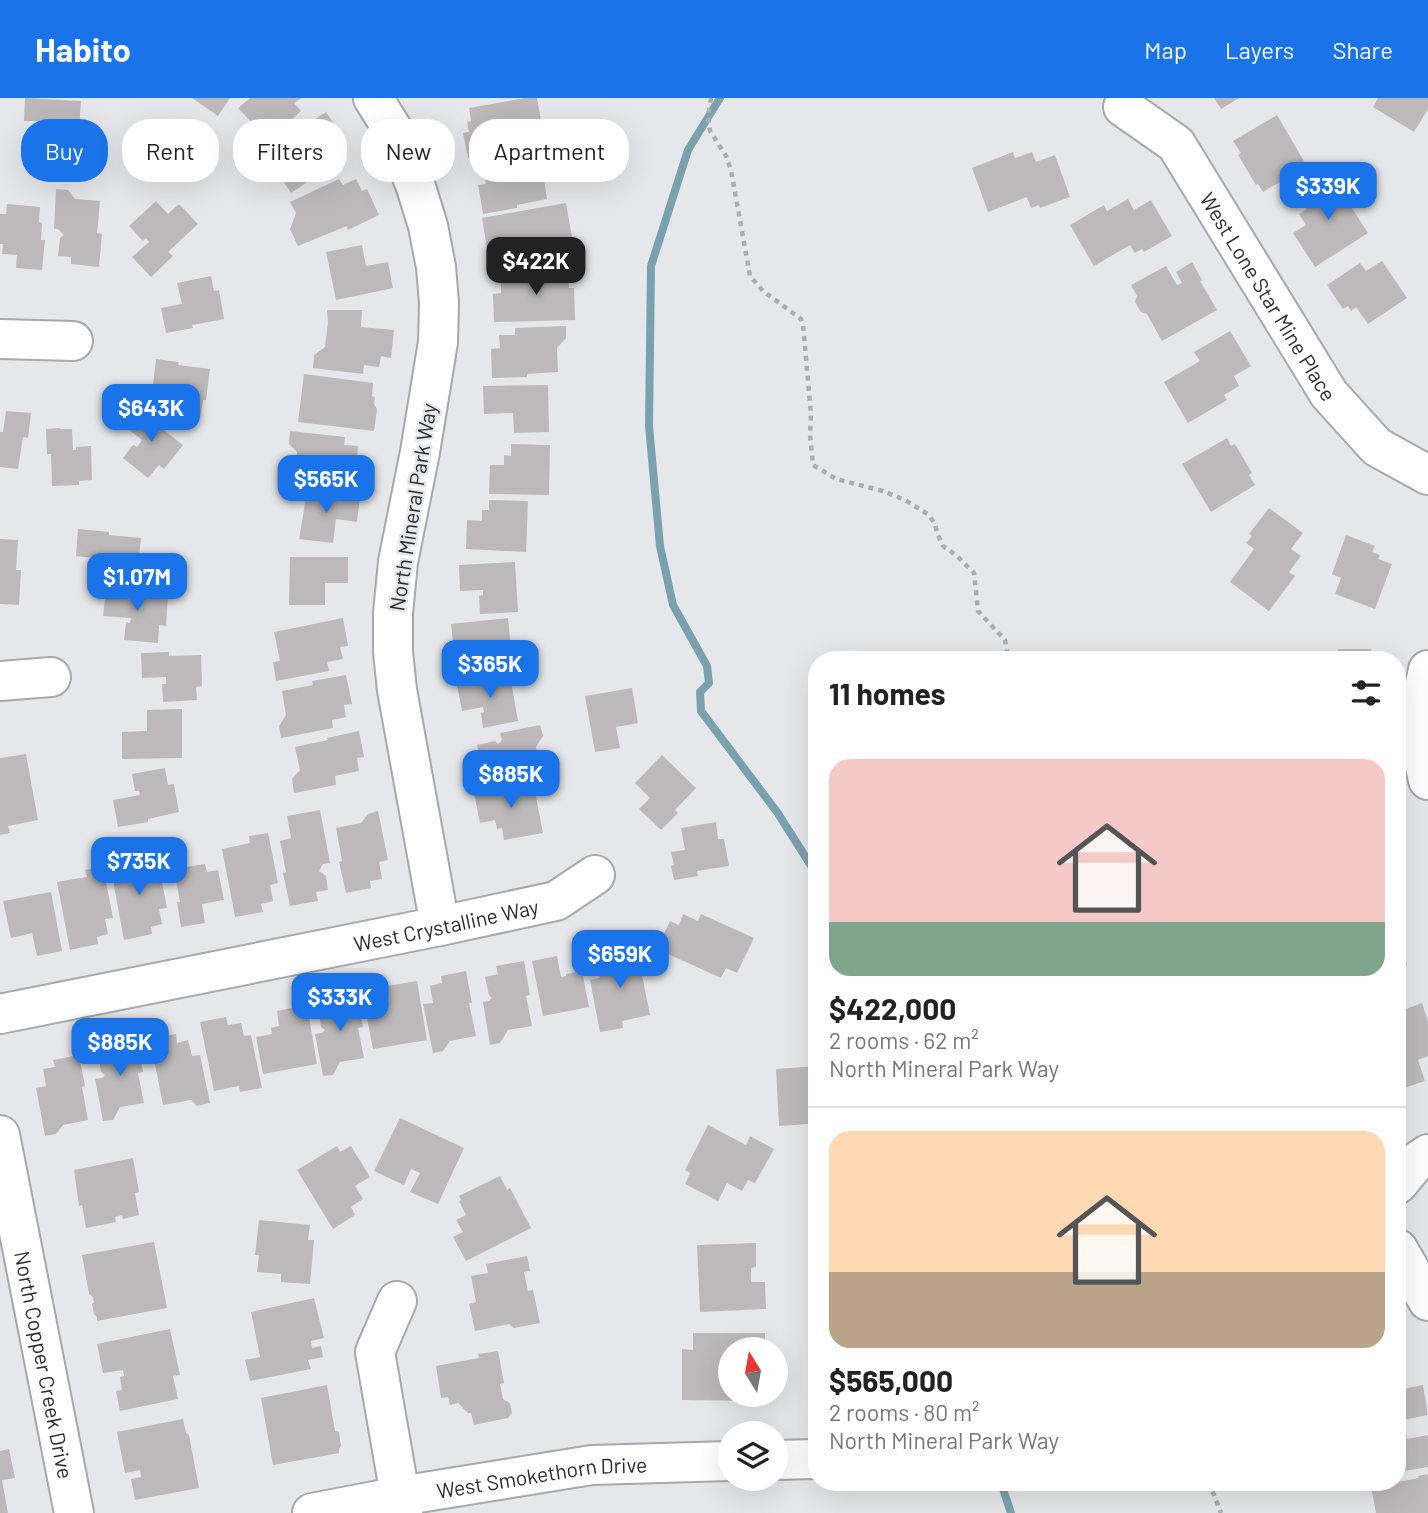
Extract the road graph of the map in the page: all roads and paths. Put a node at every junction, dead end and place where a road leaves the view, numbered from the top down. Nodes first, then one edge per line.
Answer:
1 (373, 98) edge
2 (711, 98) edge
3 (1123, 107) dead end
4 (0, 339) edge
5 (73, 341) dead end
6 (1428, 475) edge
7 (1007, 651) edge
8 (1428, 670) edge
9 (51, 677) dead end
10 (0, 681) edge
11 (1428, 780) edge
12 (596, 875) dead end
13 (440, 926) junction
14 (0, 1014) edge
15 (0, 1135) edge
16 (1428, 1154) edge
17 (1406, 1174) edge
18 (1406, 1263) edge
19 (397, 1301) dead end
20 (1428, 1301) edge
21 (808, 1459) edge
22 (788, 1460) edge
23 (718, 1461) edge
24 (1212, 1491) edge
25 (402, 1505) edge
26 (74, 1513) edge
27 (312, 1513) edge
28 (1221, 1513) edge

1 - 13 street, North Mineral Park Way
2 - 7 path
3 - 6 street, West Lone Star Mine Place
4 - 5 street
8 - 11 street
9 - 10 street
12 - 13 street, West Crystalline Way
13 - 14 street, West Crystalline Way
15 - 26 street, North Copper Creek Drive
16 - 17 street
18 - 20 street
19 - 25 street
21 - 22 street
23 - 25 street, West Smokethorn Drive
24 - 28 path
25 - 27 street, West Smokethorn Drive

